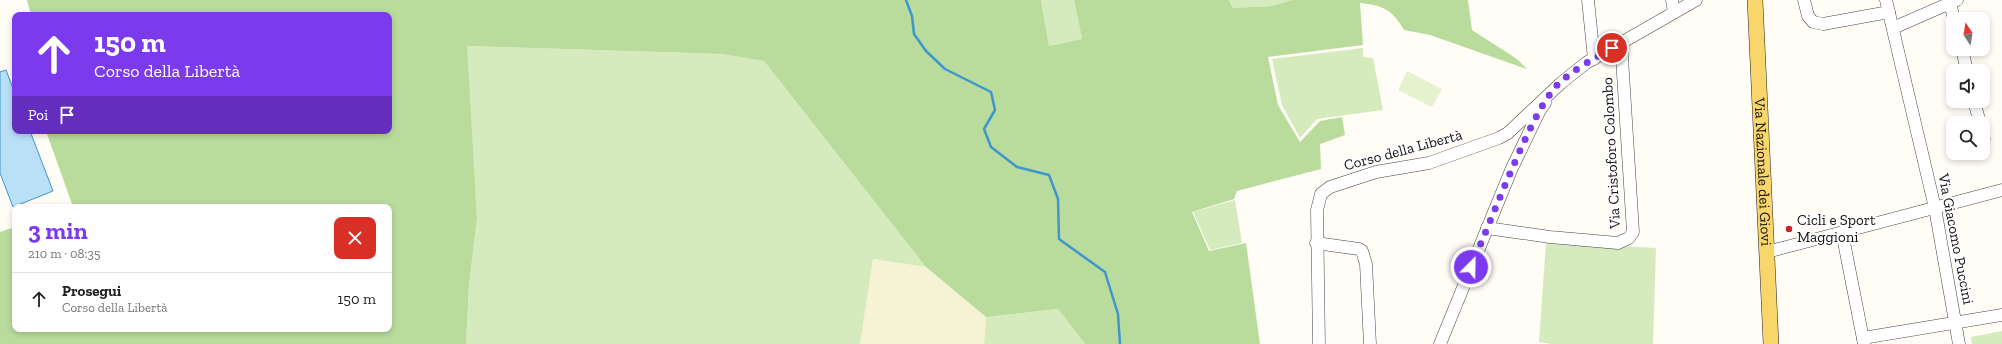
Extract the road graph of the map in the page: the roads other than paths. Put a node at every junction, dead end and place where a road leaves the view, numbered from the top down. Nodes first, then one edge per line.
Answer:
1 (1588, 0) edge
2 (1672, 0) edge
3 (1696, 0) edge
4 (1755, 0) edge
5 (1804, 0) edge
6 (1886, 0) edge
7 (1954, 1) edge
8 (1674, 12) junction
9 (1889, 12) junction
10 (1954, 12) edge
11 (1893, 28) junction
12 (1621, 42) junction
13 (1594, 59) junction
14 (1553, 90) junction
15 (2002, 190) edge
16 (1935, 208) junction
17 (1487, 228) junction
18 (1842, 232) junction
19 (1316, 243) junction
20 (1767, 252) junction
21 (2002, 315) edge
22 (1956, 324) junction
23 (1863, 341) edge
24 (1319, 344) edge
25 (1370, 344) edge
26 (1440, 344) edge
27 (1771, 344) edge
28 (1959, 344) edge

1 - 13 street
2 - 8 street
3 - 8 street, Corso della Libertà
4 - 20 main road, Via Nazionale dei Giovi
5 - 9 street
6 - 9 street, Via Giacomo Puccini
7 - 10 street
7 - 11 street
8 - 12 street, Corso della Libertà
9 - 11 street, Via Giacomo Puccini
11 - 16 street, Via Giacomo Puccini
12 - 13 street, Corso della Libertà
12 - 17 street, Via Cristoforo Colombo
13 - 14 street, Corso della Libertà
14 - 17 street
14 - 19 street, Corso della Libertà
15 - 16 street
16 - 18 street
16 - 22 street, Via Giacomo Puccini
17 - 26 street
18 - 20 street
18 - 23 street
19 - 24 street, Corso della Libertà
19 - 25 street
20 - 27 main road, Via Nazionale dei Giovi
21 - 22 street
22 - 23 street
22 - 28 street, Via Giacomo Puccini

